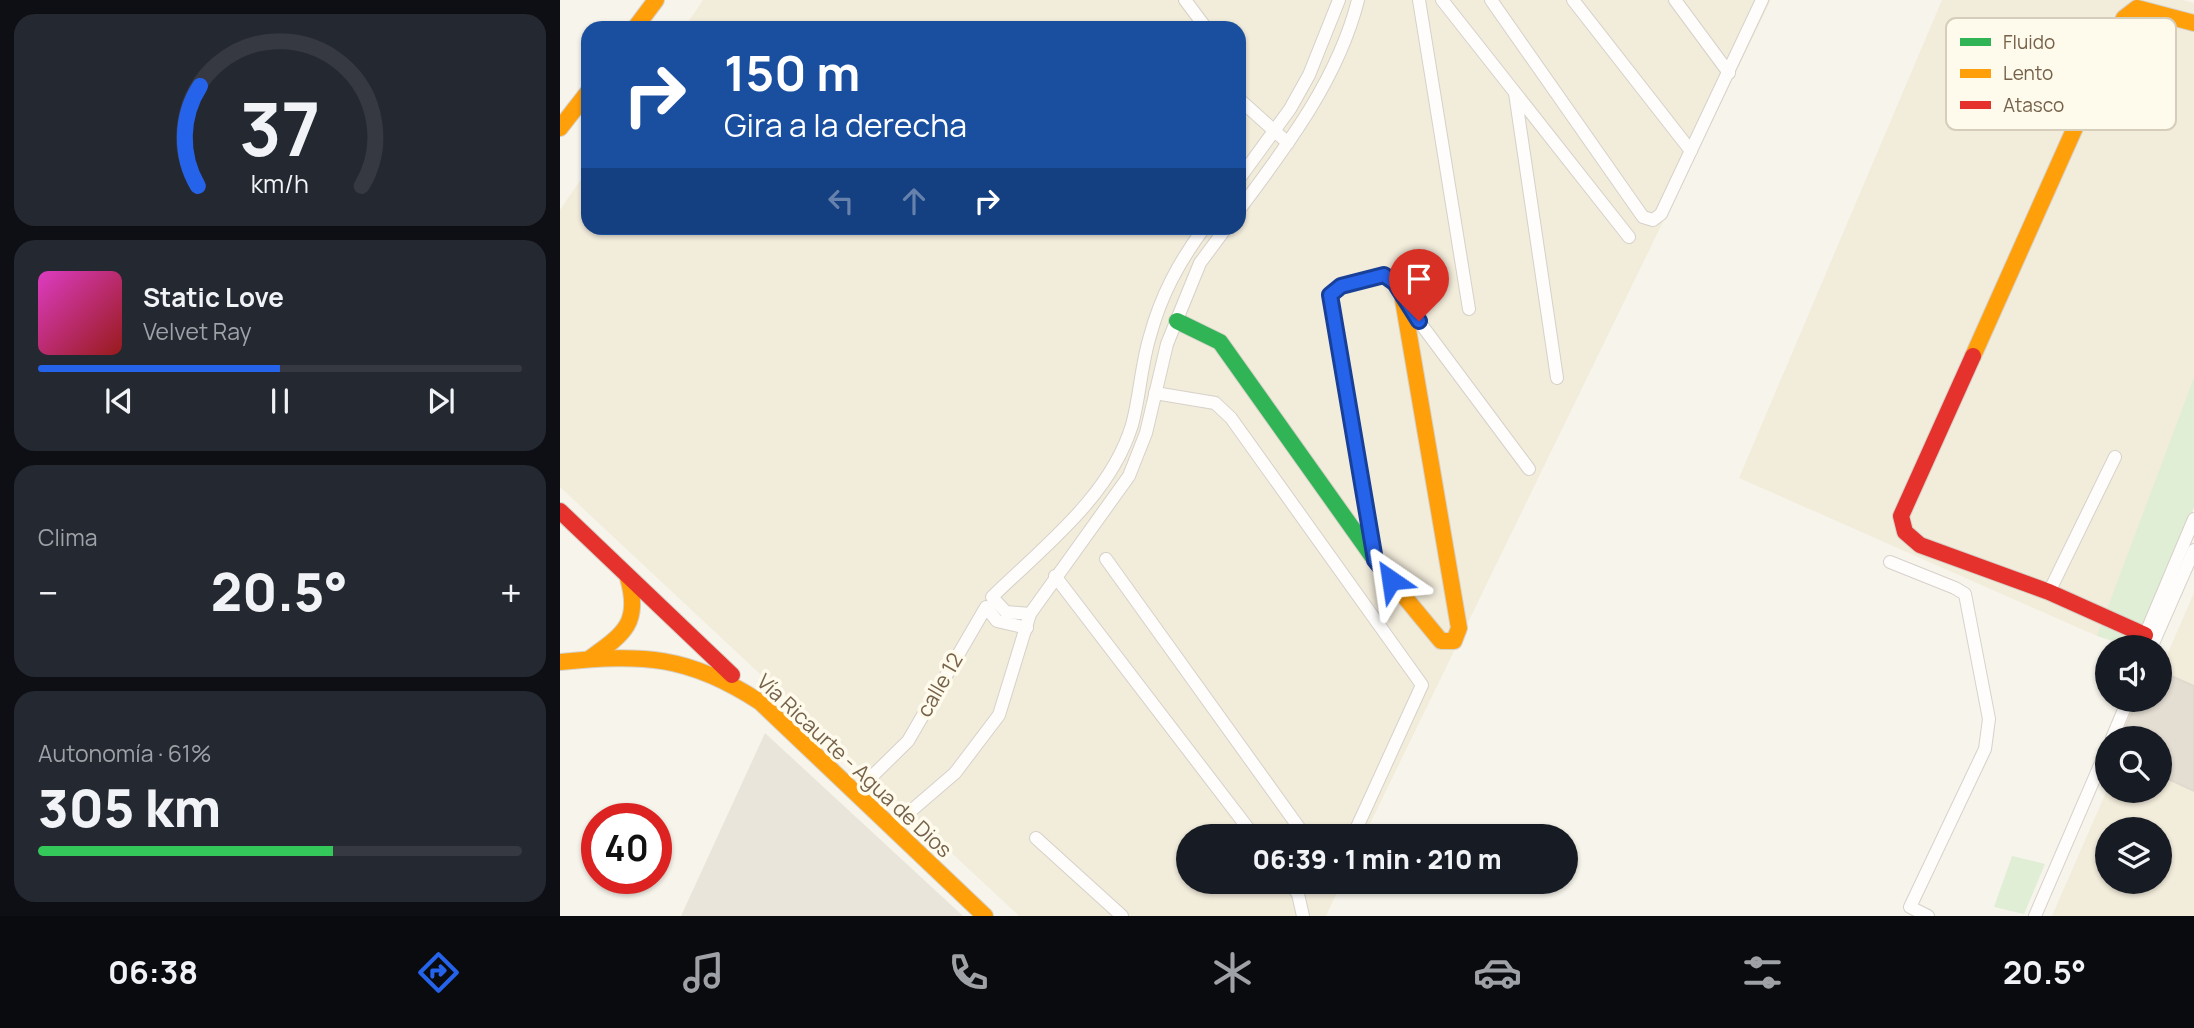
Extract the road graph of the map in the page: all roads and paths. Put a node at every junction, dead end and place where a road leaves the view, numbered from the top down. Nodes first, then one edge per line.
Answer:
1 (656, 0) edge
2 (1185, 0) edge
3 (1339, 0) edge
4 (1358, 0) edge
5 (1419, 0) edge
6 (1442, 0) edge
7 (1491, 0) edge
8 (1573, 0) edge
9 (1675, 0) edge
10 (1762, 0) edge
11 (2124, 18) edge
12 (2175, 18) edge
13 (2176, 18) edge
14 (640, 21) edge
15 (1201, 21) edge
16 (2194, 23) edge
17 (1729, 73) junction
18 (1515, 93) junction
19 (581, 101) edge
20 (1246, 106) edge
21 (560, 128) edge
22 (2074, 130) edge
23 (1273, 132) junction
24 (1289, 143) junction
25 (1691, 150) junction
26 (1246, 169) edge
27 (1246, 201) edge
28 (1198, 235) edge
29 (1221, 235) edge
30 (1629, 237) dead end
31 (1403, 300) junction
32 (1469, 309) dead end
33 (1177, 321) junction
34 (1150, 336) junction
35 (1167, 344) junction
36 (1558, 379) dead end
37 (1155, 393) junction
38 (1132, 426) junction
39 (1146, 433) junction
40 (2115, 457) dead end
41 (1528, 469) dead end
42 (560, 511) edge
43 (2194, 519) edge
44 (2194, 550) edge
45 (1106, 559) dead end
46 (1375, 560) junction
47 (1890, 562) dead end
48 (627, 575) junction
49 (1055, 576) junction
50 (2049, 592) junction
51 (1030, 614) junction
52 (1027, 628) junction
53 (2132, 635) edge
54 (2150, 635) edge
55 (2151, 635) edge
56 (589, 659) junction
57 (560, 662) edge
58 (760, 702) junction
59 (2095, 777) edge
60 (855, 793) junction
61 (1245, 824) edge
62 (1296, 824) edge
63 (1358, 824) edge
64 (891, 828) junction
65 (1036, 838) dead end
66 (1298, 894) edge
67 (1908, 912) edge
68 (985, 916) edge
69 (1122, 916) edge
70 (1303, 916) edge
71 (1928, 916) edge
72 (2035, 916) edge

1 - 14 street
2 - 15 street
3 - 23 street
4 - 24 street
5 - 32 street
6 - 18 street
7 - 25 street
8 - 25 street
9 - 17 street
10 - 17 street
11 - 12 street
13 - 16 street
17 - 25 street
18 - 30 street
18 - 36 street
19 - 21 street
20 - 23 street
22 - 50 street
23 - 24 street
23 - 26 street
24 - 27 street
28 - 34 street
29 - 33 street
31 - 41 street
31 - 46 street
31 - 46 street
33 - 35 street
33 - 46 street
34 - 35 street
34 - 38 street
35 - 37 street
37 - 39 street
37 - 63 street
38 - 39 street
38 - 51 street
39 - 49 street
40 - 50 street
42 - 48 street
43 - 54 street
44 - 55 street
45 - 62 street
47 - 67 street
48 - 56 street
48 - 58 street
49 - 51 street
49 - 61 street
50 - 53 street
51 - 52 street
52 - 60 street, calle 12
52 - 64 street
56 - 57 street, Vía Ricaurte - Agua de Dios
56 - 58 street, Vía Ricaurte - Agua de Dios
58 - 60 street, Vía Ricaurte - Agua de Dios
59 - 72 street
60 - 64 street, Vía Ricaurte - Agua de Dios
64 - 68 street, Vía Ricaurte - Agua de Dios
65 - 69 street
66 - 70 street
67 - 71 street

